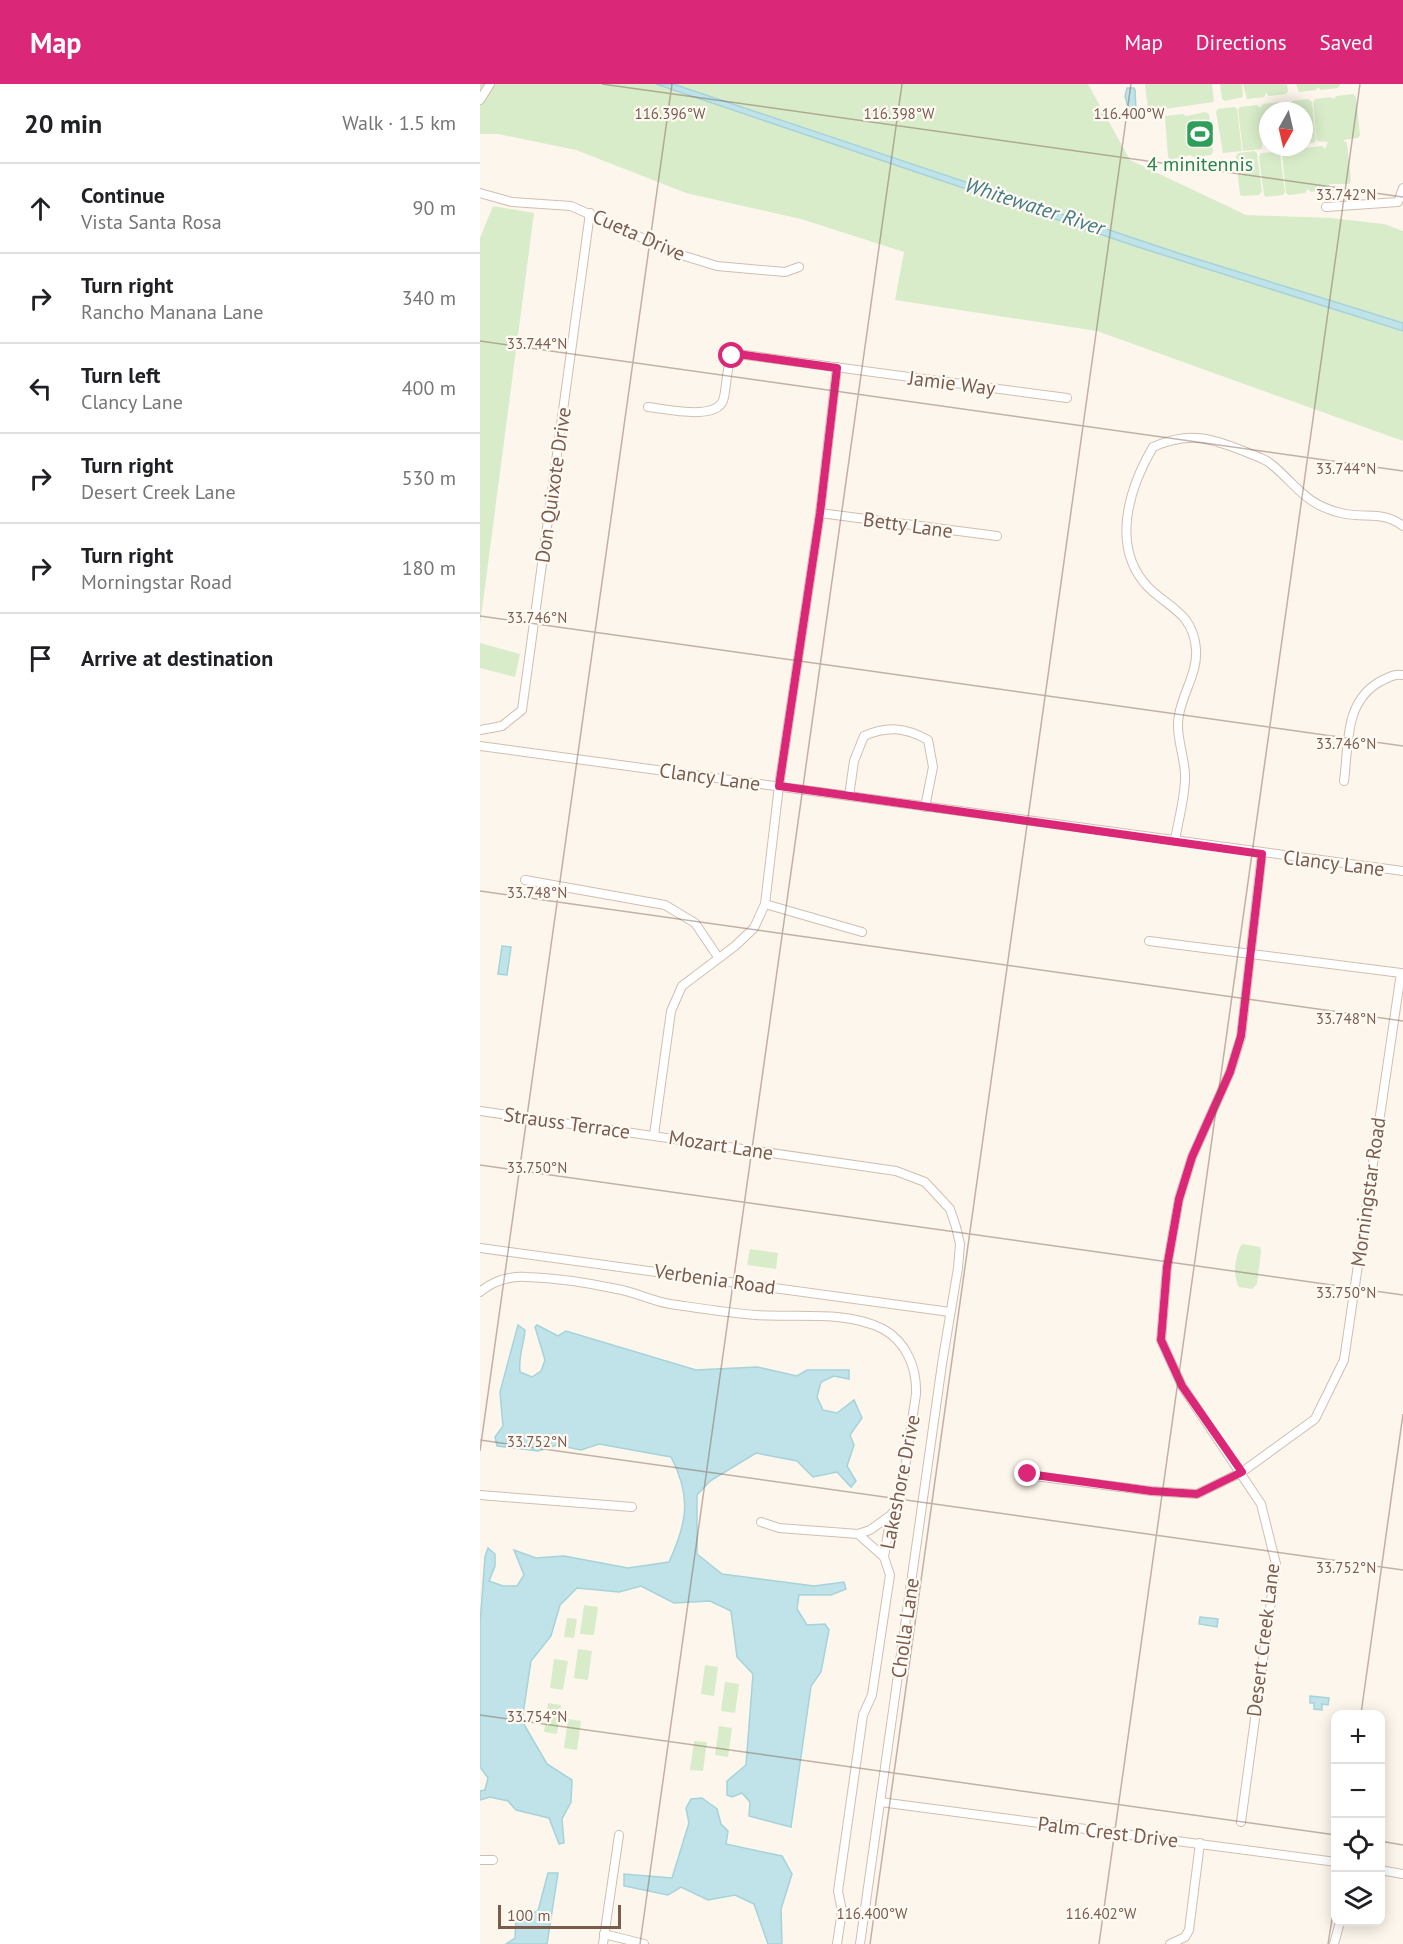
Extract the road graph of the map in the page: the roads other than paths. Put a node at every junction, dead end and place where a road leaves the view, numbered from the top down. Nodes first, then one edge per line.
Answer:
1 (490, 84) edge
2 (480, 100) edge
3 (1403, 188) edge
4 (480, 193) edge
5 (1326, 207) dead end
6 (590, 213) junction
7 (799, 267) dead end
8 (837, 368) junction
9 (1067, 398) dead end
10 (648, 407) dead end
11 (820, 513) junction
12 (1403, 526) edge
13 (997, 537) dead end
14 (1403, 675) edge
15 (480, 730) edge
16 (480, 747) edge
17 (1344, 781) dead end
18 (779, 786) junction
19 (849, 796) junction
20 (925, 807) junction
21 (1175, 842) junction
22 (1262, 854) junction
23 (1403, 871) edge
24 (525, 880) dead end
25 (765, 904) junction
26 (861, 932) dead end
27 (1149, 941) dead end
28 (1249, 954) junction
29 (718, 957) junction
30 (480, 1111) edge
31 (654, 1135) junction
32 (480, 1248) edge
33 (480, 1292) edge
34 (950, 1312) junction
35 (1242, 1472) junction
36 (1028, 1474) dead end
37 (480, 1496) edge
38 (632, 1507) dead end
39 (891, 1515) junction
40 (761, 1522) dead end
41 (858, 1534) junction
42 (884, 1557) junction
43 (880, 1802) junction
44 (1241, 1822) dead end
45 (618, 1835) dead end
46 (1200, 1843) junction
47 (480, 1860) edge
48 (493, 1860) dead end
49 (1331, 1861) edge
50 (1385, 1871) edge
51 (1403, 1874) edge
52 (1339, 1926) edge
53 (604, 1934) junction
54 (603, 1944) edge
55 (644, 1944) edge
56 (837, 1944) edge
57 (860, 1944) edge
58 (1170, 1944) edge
59 (1334, 1944) edge

1 - 2 street
3 - 5 street
4 - 6 street, Cueta Drive
6 - 7 street, Cueta Drive
6 - 15 street, Don Quixote Drive
8 - 9 street, Jamie Way
8 - 10 street, Jamie Way
8 - 11 street, Mozart Lane
11 - 13 street, Betty Lane
11 - 18 street, Mozart Lane
12 - 21 street
14 - 17 street
16 - 18 street, Clancy Lane
18 - 19 street, Clancy Lane
18 - 25 street, Mozart Lane
19 - 20 street, Clancy Lane
19 - 20 street
20 - 21 street, Clancy Lane
21 - 22 street, Clancy Lane
22 - 23 street, Clancy Lane
22 - 28 street, Desert Creek Lane
24 - 29 street
25 - 26 street
25 - 29 street, Mozart Lane
27 - 28 street
28 - 35 street, Desert Creek Lane
28 - 35 street, Morningstar Road
29 - 31 street, Mozart Lane
30 - 31 street, Strauss Terrace
31 - 34 street, Mozart Lane
32 - 34 street, Verbenia Road
33 - 39 street, Lakeshore Drive
34 - 43 street, Cholla Lane
35 - 36 street, Morningstar Road
35 - 44 street, Desert Creek Lane
37 - 38 street
39 - 41 street
39 - 42 street, Lakeshore Drive
40 - 41 street
41 - 42 street
42 - 56 street, Lakeshore Drive
43 - 46 street, Palm Crest Drive
43 - 57 street, Cholla Lane
45 - 53 street
46 - 49 street, Palm Crest Drive
46 - 58 street
47 - 48 street
50 - 51 street
52 - 59 street
53 - 54 street
53 - 55 street

